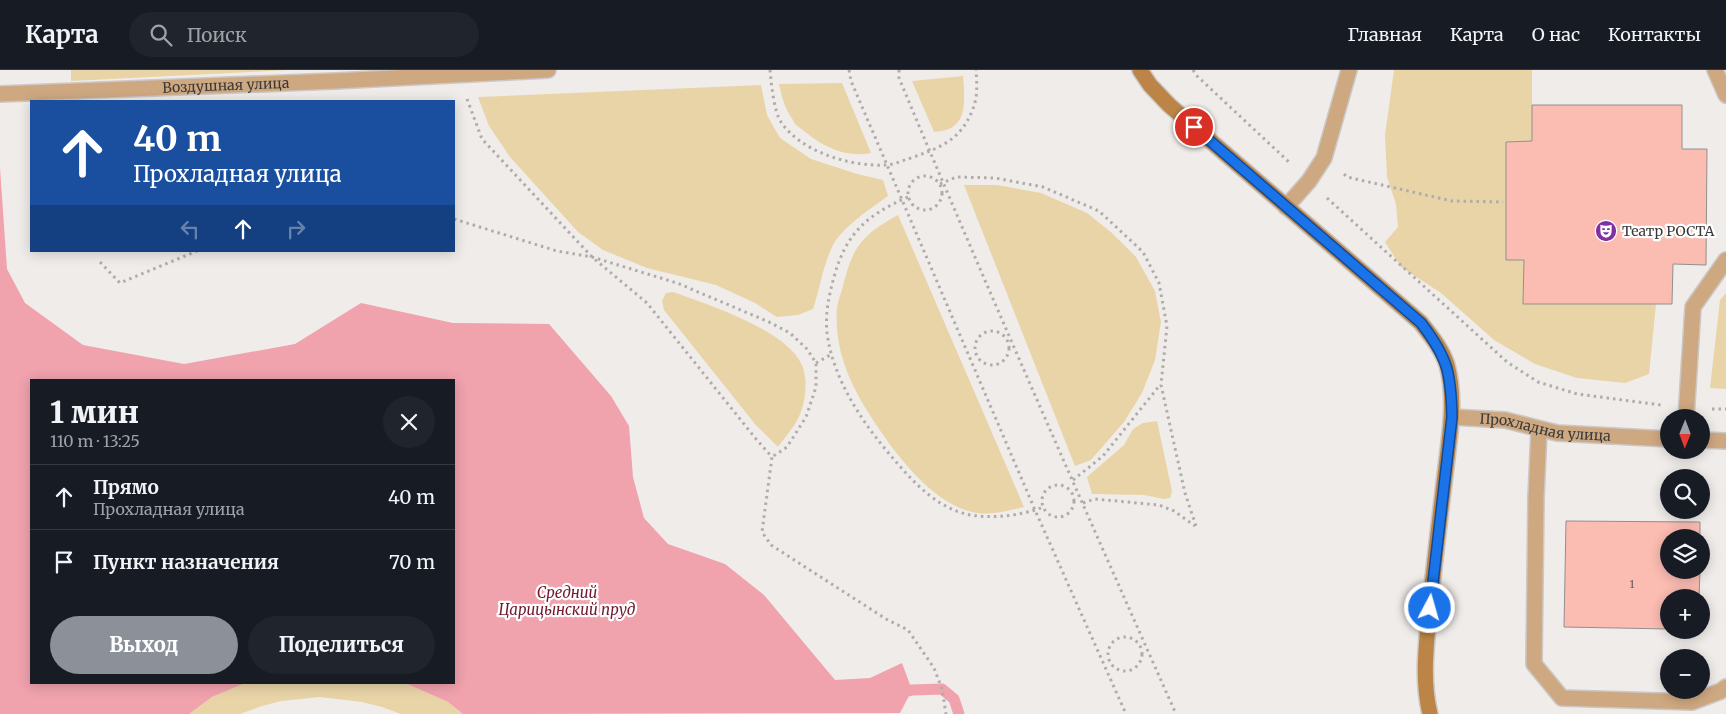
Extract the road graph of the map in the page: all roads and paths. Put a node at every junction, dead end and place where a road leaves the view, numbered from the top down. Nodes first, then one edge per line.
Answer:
1 (548, 70) edge
2 (770, 70) edge
3 (849, 70) edge
4 (899, 70) edge
5 (976, 70) edge
6 (1140, 70) edge
7 (1193, 70) edge
8 (1349, 70) edge
9 (1715, 70) edge
10 (465, 74) junction
11 (0, 94) edge
12 (1726, 95) edge
13 (930, 151) junction
14 (1324, 158) junction
15 (887, 166) junction
16 (1309, 181) junction
17 (944, 183) junction
18 (940, 184) junction
19 (908, 197) junction
20 (901, 200) junction
21 (1503, 202) dead end
22 (1286, 207) junction
23 (455, 219) edge
24 (195, 252) edge
25 (592, 257) junction
26 (1726, 260) edge
27 (100, 262) dead end
28 (1010, 340) junction
29 (975, 353) junction
30 (832, 354) junction
31 (970, 356) junction
32 (816, 363) junction
33 (1161, 385) junction
34 (1663, 409) edge
35 (1686, 409) edge
36 (1452, 417) junction
37 (1539, 430) junction
38 (1660, 439) edge
39 (1710, 440) edge
40 (1726, 441) edge
41 (772, 457) junction
42 (1074, 480) junction
43 (1078, 492) junction
44 (1073, 494) junction
45 (1083, 503) junction
46 (1042, 507) junction
47 (1035, 510) junction
48 (1146, 646) junction
49 (1142, 648) junction
50 (1110, 661) junction
51 (1104, 663) junction
52 (1726, 687) edge
53 (946, 714) edge
54 (1126, 714) edge
55 (1176, 714) edge
56 (1430, 714) edge

1 - 10 street, Воздушная улица
2 - 15 path
3 - 15 path
4 - 13 path
5 - 13 path
6 - 22 main road
7 - 16 path
8 - 14 street
9 - 12 street
10 - 11 street, Воздушная улица
10 - 25 path
13 - 15 path
13 - 17 path
14 - 16 street
14 - 21 path
15 - 20 path
16 - 22 street
16 - 34 path
17 - 18 path
17 - 28 path
17 - 33 path
18 - 19 path
18 - 19 path
19 - 20 path
20 - 30 path
20 - 31 path
22 - 36 main road
23 - 25 path
24 - 27 path
25 - 32 path
25 - 41 path
26 - 35 street
28 - 29 path
28 - 29 path
28 - 42 path
29 - 31 path
30 - 32 path
30 - 47 path
31 - 47 path
32 - 41 path
33 - 42 path
33 - 45 path
36 - 37 street, Прохладная улица
36 - 56 main road
37 - 38 street, Прохладная улица
37 - 52 street
39 - 40 street
41 - 53 path
42 - 43 path
43 - 44 path
43 - 45 path
44 - 46 path
44 - 46 path
45 - 48 path
46 - 47 path
47 - 51 path
48 - 49 path
48 - 55 path
49 - 50 path
49 - 50 path
50 - 51 path
51 - 54 path

